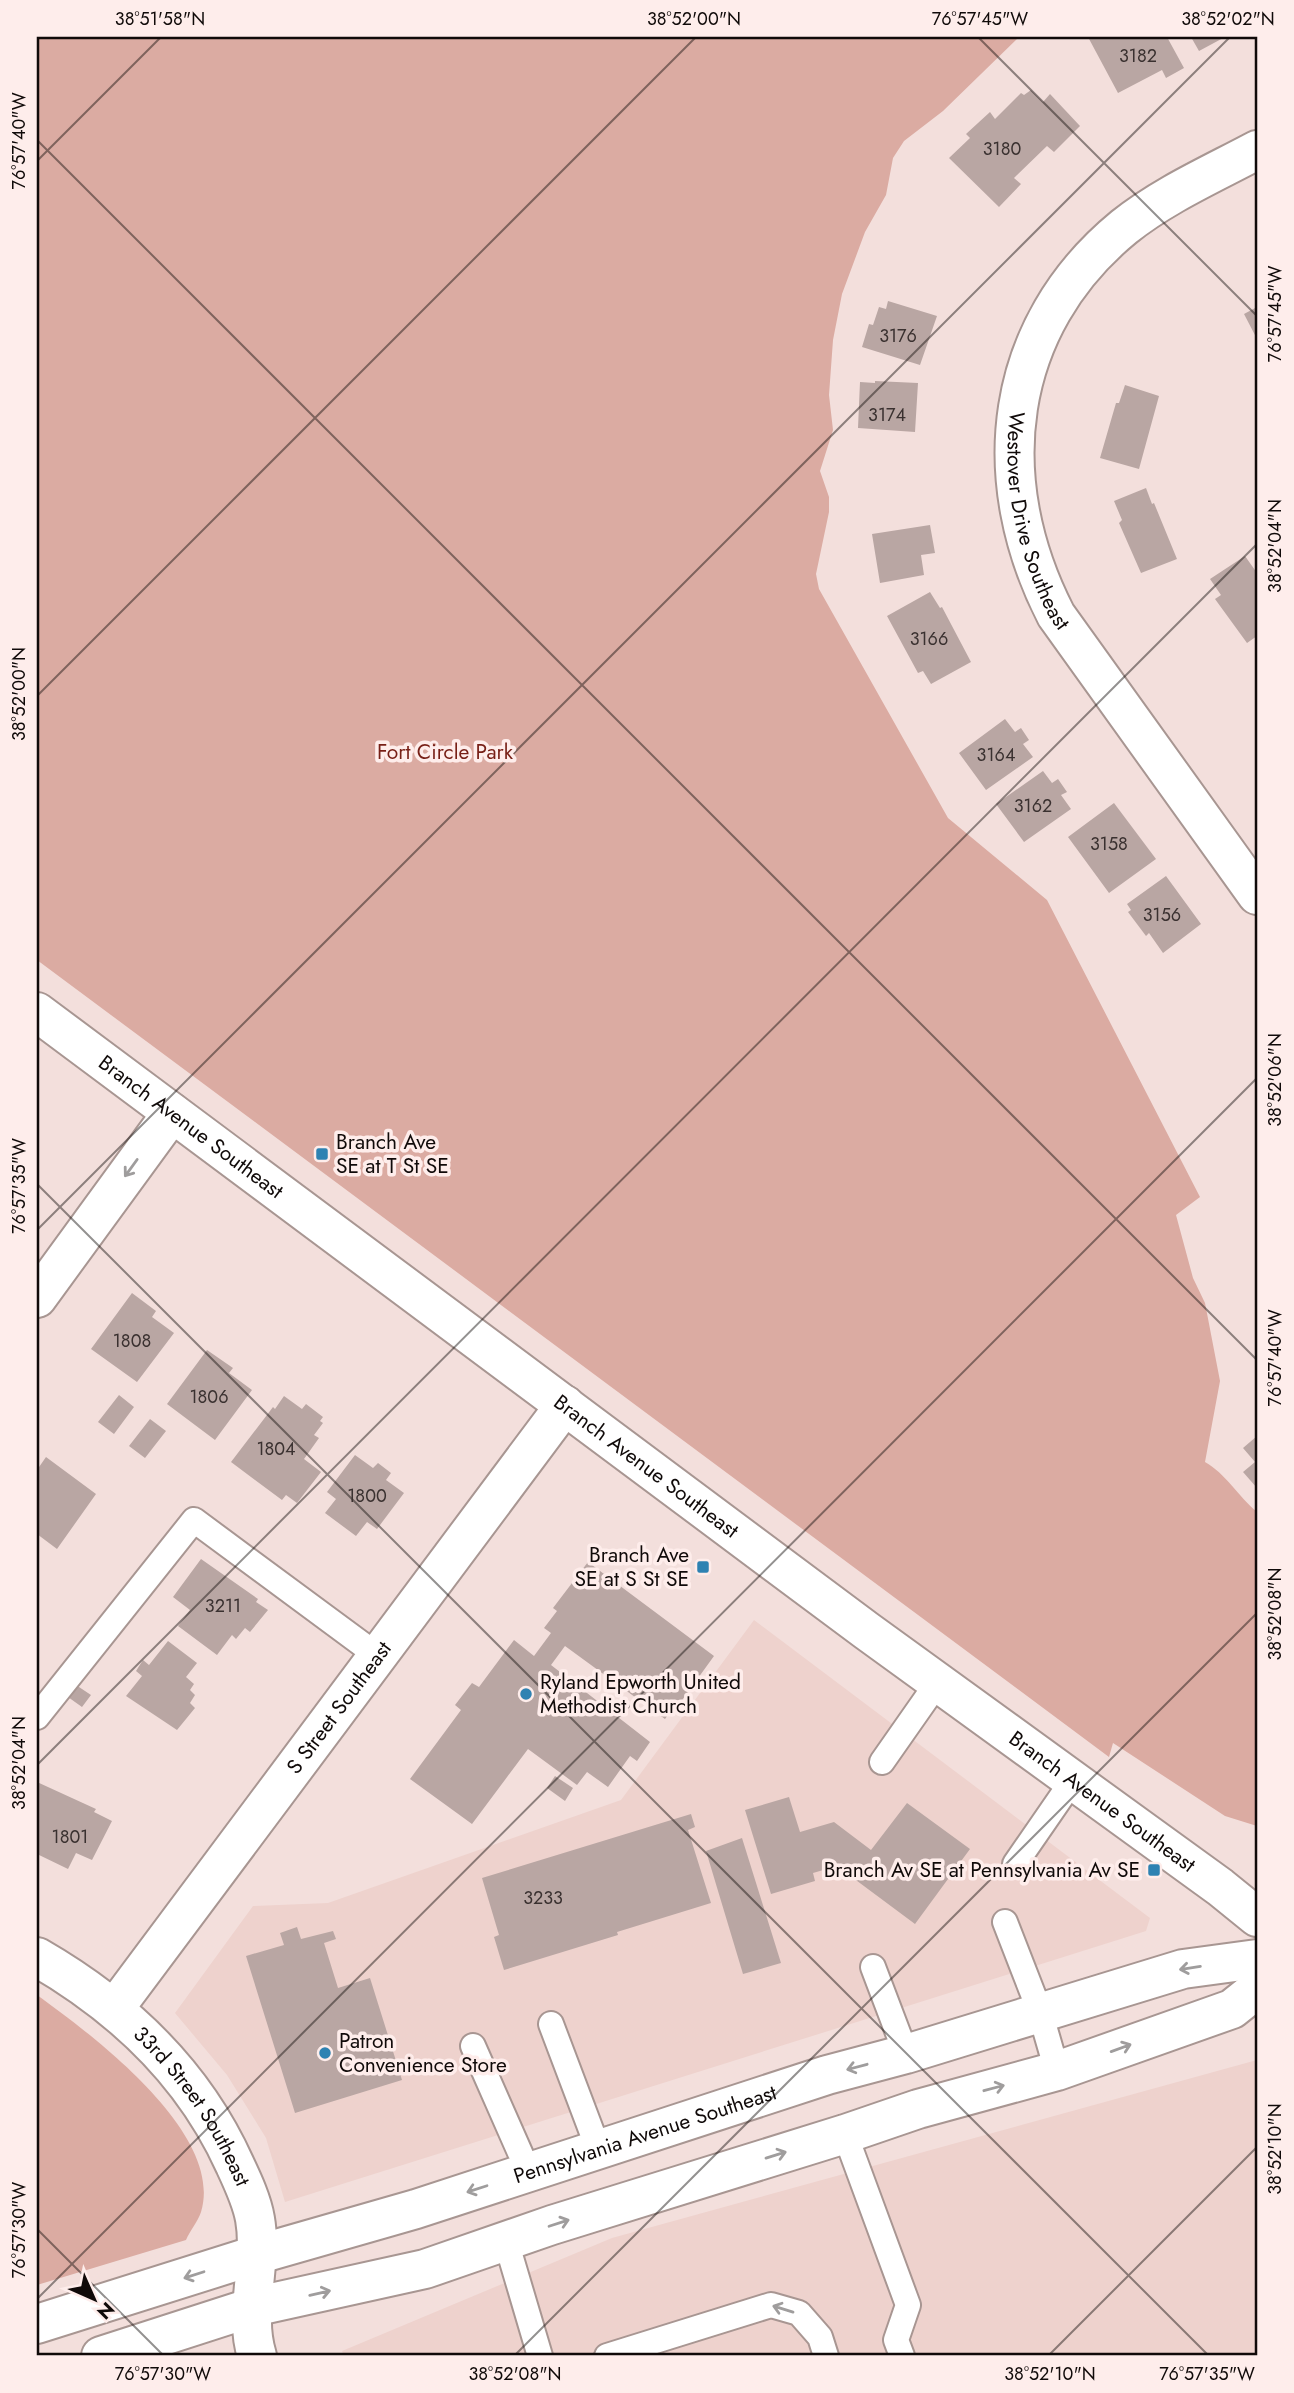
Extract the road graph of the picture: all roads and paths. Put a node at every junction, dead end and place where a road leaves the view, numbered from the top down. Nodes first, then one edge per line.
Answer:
1 (1257, 150) edge
2 (1257, 895) edge
3 (37, 1012) edge
4 (172, 1113) junction
5 (37, 1298) edge
6 (565, 1405) junction
7 (378, 1656) junction
8 (938, 1682) junction
9 (37, 1717) edge
10 (883, 1762) dead end
11 (1073, 1780) junction
12 (1015, 1864) dead end
13 (1257, 1917) edge
14 (1005, 1922) dead end
15 (37, 1957) edge
16 (1257, 1959) edge
17 (873, 1967) dead end
18 (1257, 1989) edge
19 (114, 2009) junction
20 (1040, 2012) junction
21 (551, 2024) dead end
22 (473, 2046) dead end
23 (906, 2054) junction
24 (1057, 2071) junction
25 (845, 2134) junction
26 (599, 2151) junction
27 (529, 2173) junction
28 (506, 2241) junction
29 (259, 2254) junction
30 (253, 2307) junction
31 (37, 2324) edge
32 (101, 2356) edge
33 (257, 2356) edge
34 (540, 2356) edge
35 (607, 2356) edge
36 (826, 2356) edge
37 (902, 2356) edge

1 - 2 main road, Westover Drive Southeast
3 - 4 main road, Branch Avenue Southeast
4 -> 5 main road
4 - 6 main road, Branch Avenue Southeast
6 - 7 main road, S Street Southeast
6 - 8 main road, Branch Avenue Southeast
7 - 9 lane
7 - 19 main road, S Street Southeast
8 - 10 lane
8 - 11 main road, Branch Avenue Southeast
11 - 12 lane
11 - 13 main road, Branch Avenue Southeast
14 - 20 lane
15 - 19 main road, 33rd Street Southeast
16 -> 20 main road, Pennsylvania Avenue Southeast
17 - 23 lane
24 -> 18 main road
19 - 29 main road, 33rd Street Southeast
20 - 23 main road, Pennsylvania Avenue Southeast
20 - 24 lane
21 - 26 lane
22 - 27 lane
23 -> 26 main road, Pennsylvania Avenue Southeast
25 -> 24 main road
28 -> 25 main road
25 - 37 lane
26 - 27 main road, Pennsylvania Avenue Southeast
27 -> 29 main road, Pennsylvania Avenue Southeast
30 -> 28 main road
28 - 34 lane
29 - 30 main road, 33rd Street Southeast
29 -> 31 main road, Pennsylvania Avenue Southeast
30 - 32 main road
30 - 33 main road, 33rd Street Southeast
36 -> 35 lane

